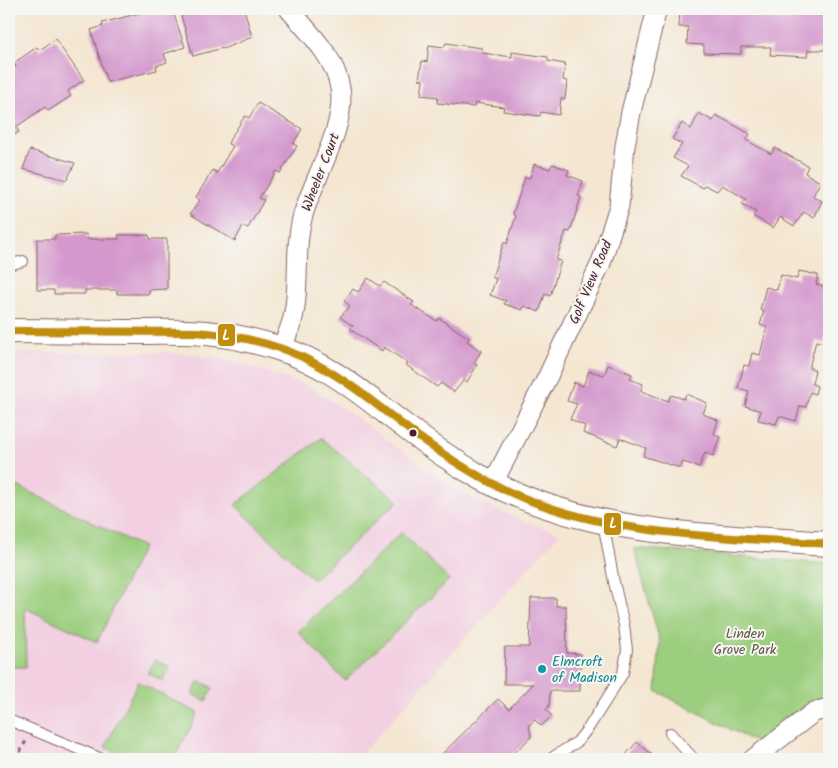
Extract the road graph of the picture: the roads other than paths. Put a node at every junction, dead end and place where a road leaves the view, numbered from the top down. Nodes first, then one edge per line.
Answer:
1 (289, 9) edge
2 (657, 9) edge
3 (23, 261) dead end
4 (9, 264) edge
5 (9, 331) edge
6 (281, 349) junction
7 (493, 483) junction
8 (603, 522) junction
9 (829, 544) edge
10 (829, 708) edge
11 (9, 720) edge
12 (670, 733) dead end
13 (102, 759) edge
14 (550, 759) edge
15 (694, 759) edge
16 (753, 759) edge

1 - 6 street, Wheeler Court
2 - 7 street, Golf View Road
3 - 4 lane
5 - 6 street
6 - 7 street
7 - 8 street
8 - 9 street
8 - 14 lane
10 - 16 street
11 - 13 lane
12 - 15 lane

